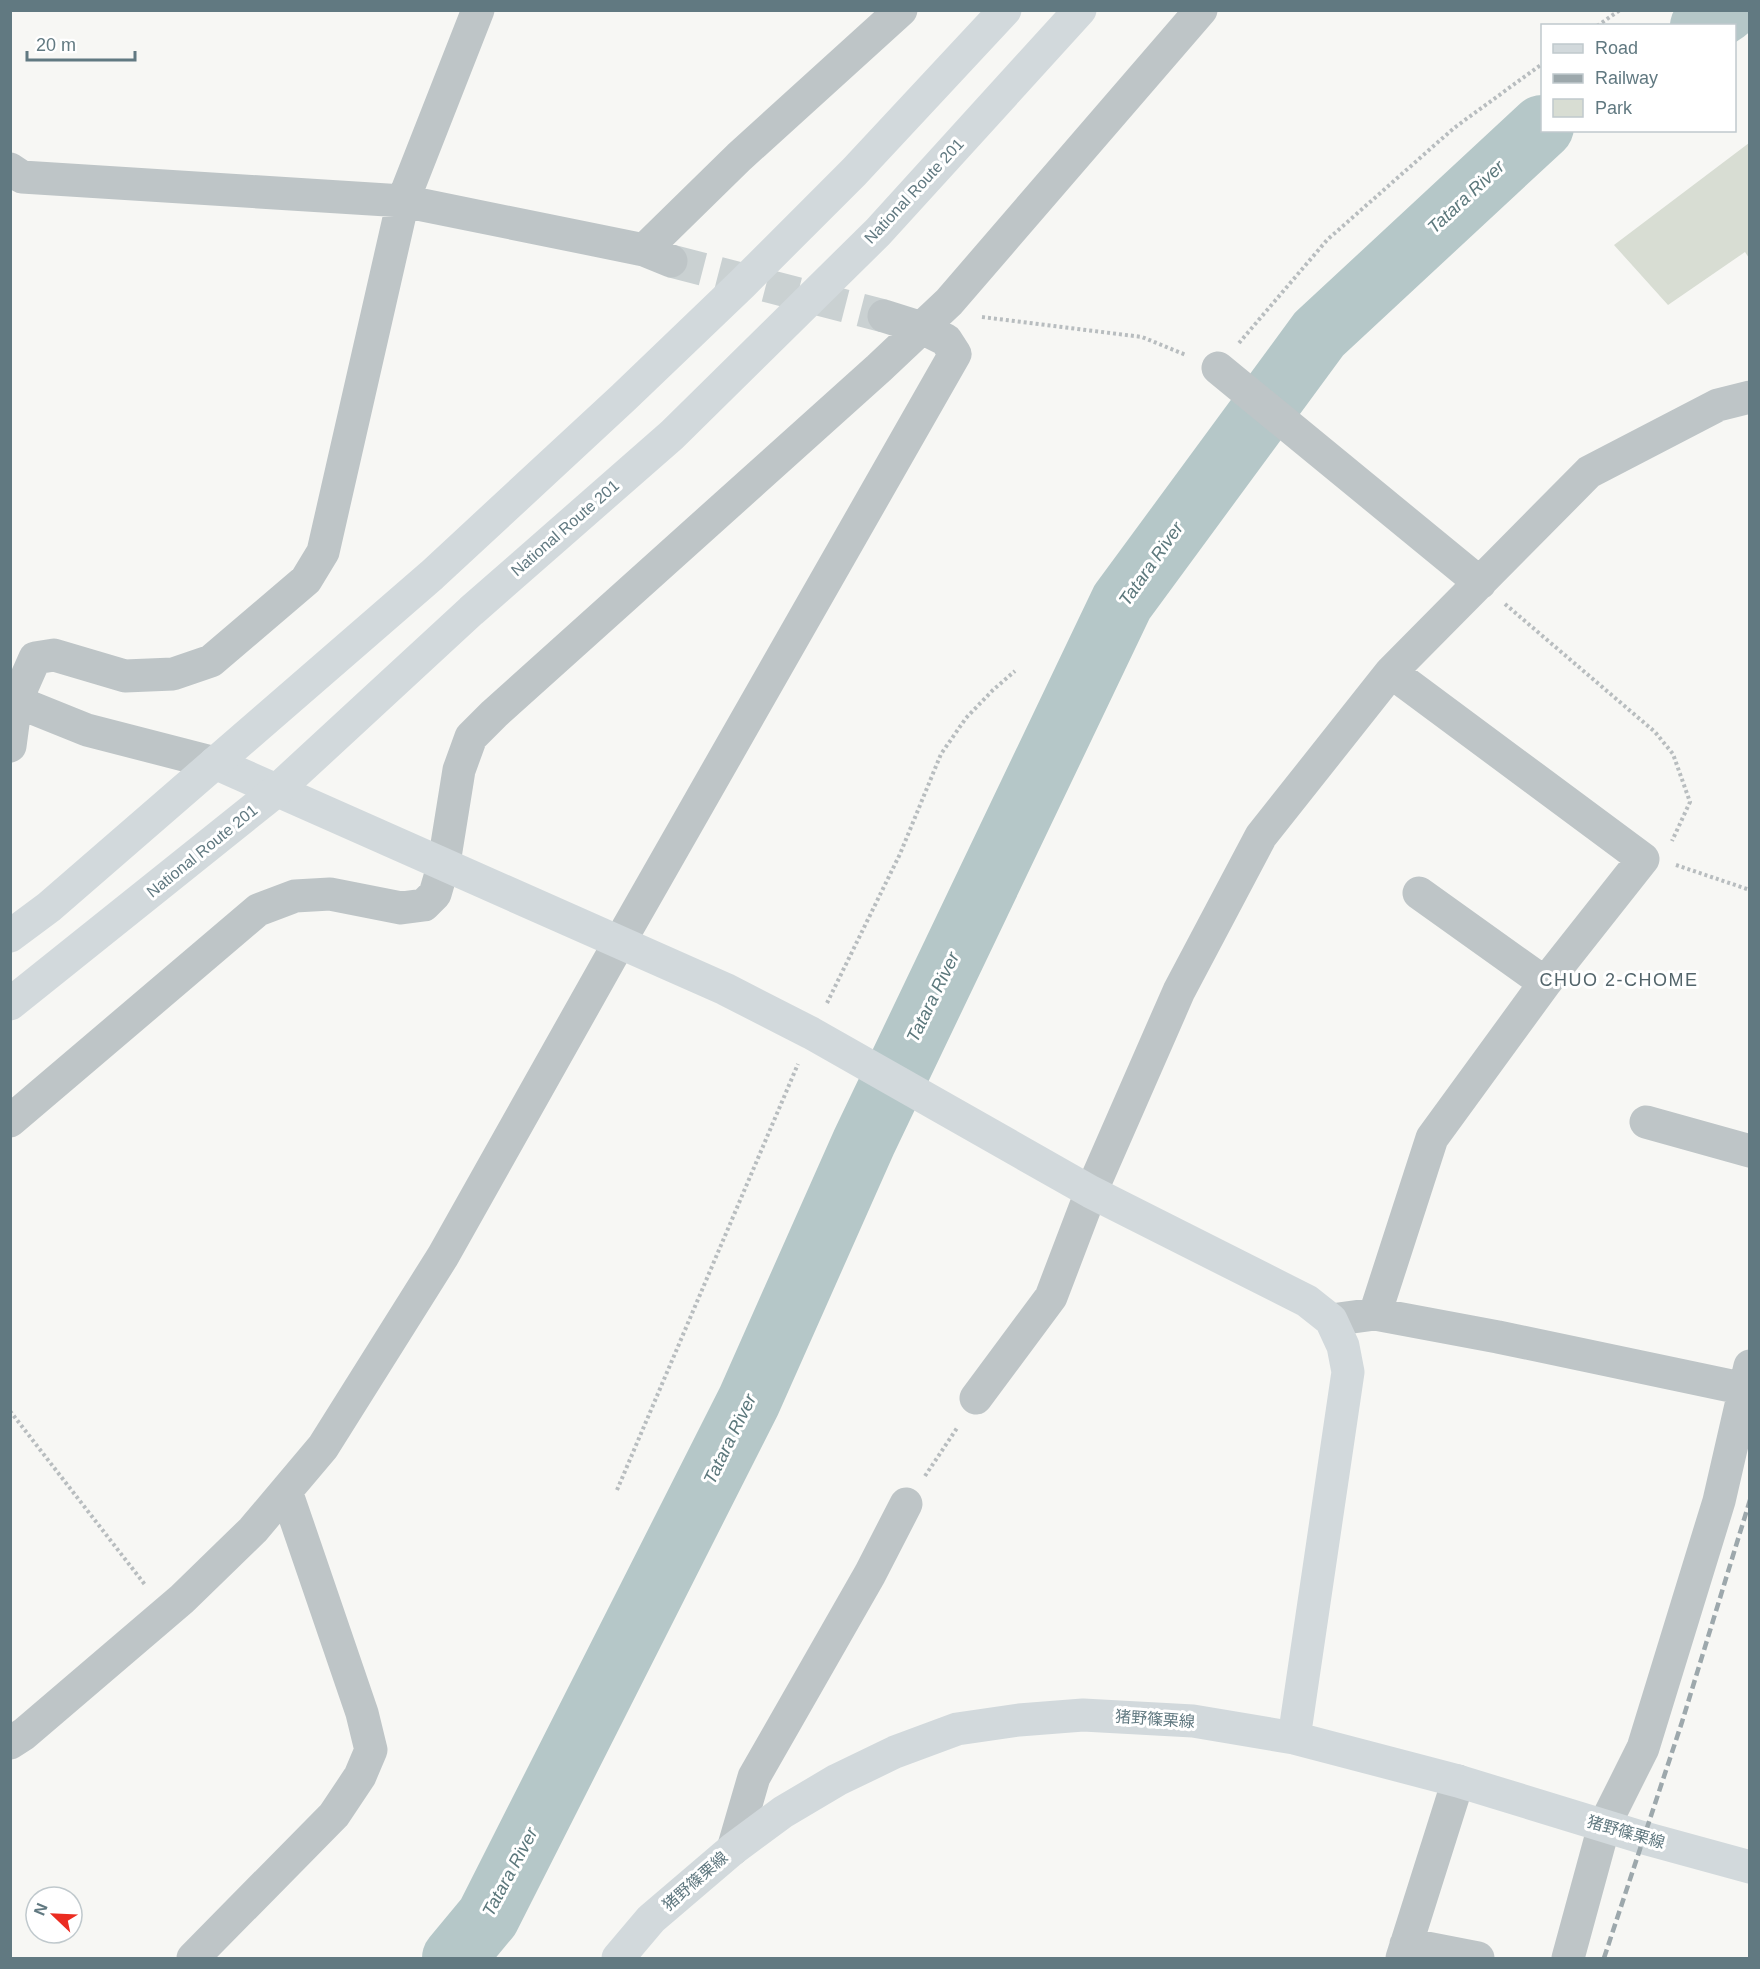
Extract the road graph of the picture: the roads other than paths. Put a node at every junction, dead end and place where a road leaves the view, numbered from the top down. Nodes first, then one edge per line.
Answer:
1 (478, 10) edge
2 (902, 10) edge
3 (1005, 10) edge
4 (1080, 10) edge
5 (1201, 10) edge
6 (10, 169) edge
7 (403, 201) junction
8 (884, 316) tunnel mouth
9 (922, 328) junction
10 (1218, 368) road end
11 (1749, 397) edge
12 (1480, 583) junction
13 (1390, 672) junction
14 (13, 700) edge
15 (10, 746) edge
16 (215, 764) junction
17 (276, 792) junction
18 (444, 863) junction
19 (1419, 893) dead end
20 (10, 936) edge
21 (619, 943) junction
22 (1545, 983) junction
23 (10, 1004) edge
24 (10, 1121) edge
25 (1646, 1122) dead end
26 (1749, 1151) edge
27 (1091, 1192) junction
28 (1375, 1314) junction
29 (1330, 1320) junction
30 (1747, 1382) edge
31 (976, 1398) road end
32 (286, 1491) junction
33 (906, 1504) road end
34 (1294, 1738) junction
35 (10, 1743) edge
36 (1458, 1781) junction
37 (1604, 1826) junction
38 (733, 1849) junction
39 (1749, 1867) edge
40 (1404, 1952) edge
41 (193, 1959) edge
42 (618, 1959) edge
43 (1478, 1959) edge
44 (1568, 1959) edge

1 - 7 street
2 - 7 street
3 - 16 main road
4 - 17 main road, National Route 201
5 - 9 street
6 - 7 street
7 - 14 street
8 - 9 street
9 - 18 street
9 - 21 street
10 - 12 street
11 - 12 street
12 - 13 street
13 - 22 street
13 - 27 street
14 - 15 street
14 - 16 street
16 - 17 main road
16 - 20 main road
17 - 18 main road
17 - 23 main road, National Route 201
18 - 21 main road
18 - 24 street
19 - 22 street
21 - 27 main road
21 - 32 street
22 - 28 street
25 - 26 street
27 - 29 main road
27 - 31 street
28 - 29 street
28 - 30 street
29 - 34 main road
30 - 37 street
32 - 35 street
32 - 41 street
33 - 38 street
34 - 36 main road, 猪野篠栗線
34 - 38 main road, 猪野篠栗線
36 - 37 main road, 猪野篠栗線
36 - 40 street
37 - 39 main road, 猪野篠栗線
37 - 44 street
38 - 42 main road, 猪野篠栗線
40 - 43 street

